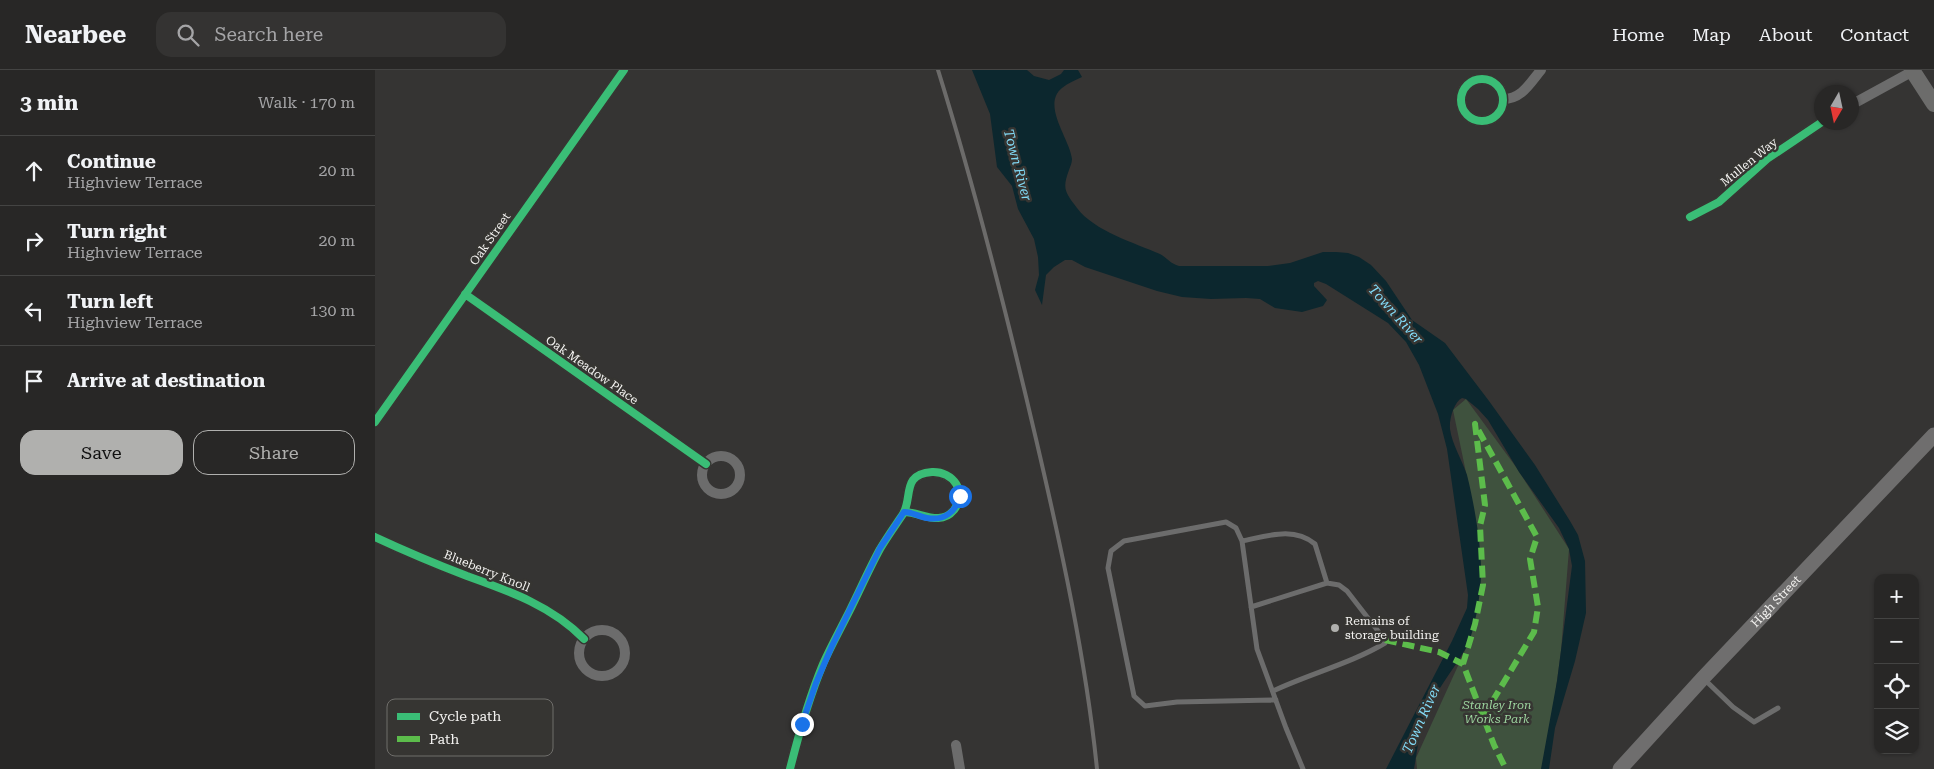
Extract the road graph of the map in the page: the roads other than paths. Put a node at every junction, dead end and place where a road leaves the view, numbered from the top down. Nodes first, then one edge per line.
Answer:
1 (624, 70) edge
2 (1541, 70) edge
3 (1913, 71) edge
4 (1503, 99) junction
5 (1859, 101) edge
6 (1934, 104) edge
7 (1814, 127) edge
8 (1690, 217) dead end
9 (465, 294) junction
10 (375, 422) edge
11 (1934, 435) edge
12 (706, 464) dead end
13 (904, 512) junction
14 (375, 538) edge
15 (1242, 541) junction
16 (1327, 583) junction
17 (1251, 606) junction
18 (584, 639) junction
19 (1703, 678) junction
20 (1273, 691) junction
21 (1276, 700) junction
22 (1778, 708) dead end
23 (956, 745) dead end
24 (790, 769) edge
25 (960, 769) edge
26 (1303, 769) edge
27 (1620, 769) edge

1 - 9 street, Oak Street
2 - 4 street
3 - 5 street
3 - 6 main road
4 - 4 street
7 - 8 street, Mullen Way
9 - 10 street, Oak Street
9 - 12 street, Oak Meadow Place
11 - 19 main road, High Street
13 - 13 street
13 - 24 street
14 - 18 street, Blueberry Knoll
15 - 16 lane
15 - 17 lane
15 - 21 lane
16 - 17 lane
16 - 20 lane
17 - 20 lane
18 - 18 street
19 - 22 lane
19 - 27 main road, High Street
20 - 21 lane
21 - 26 lane
23 - 25 street

